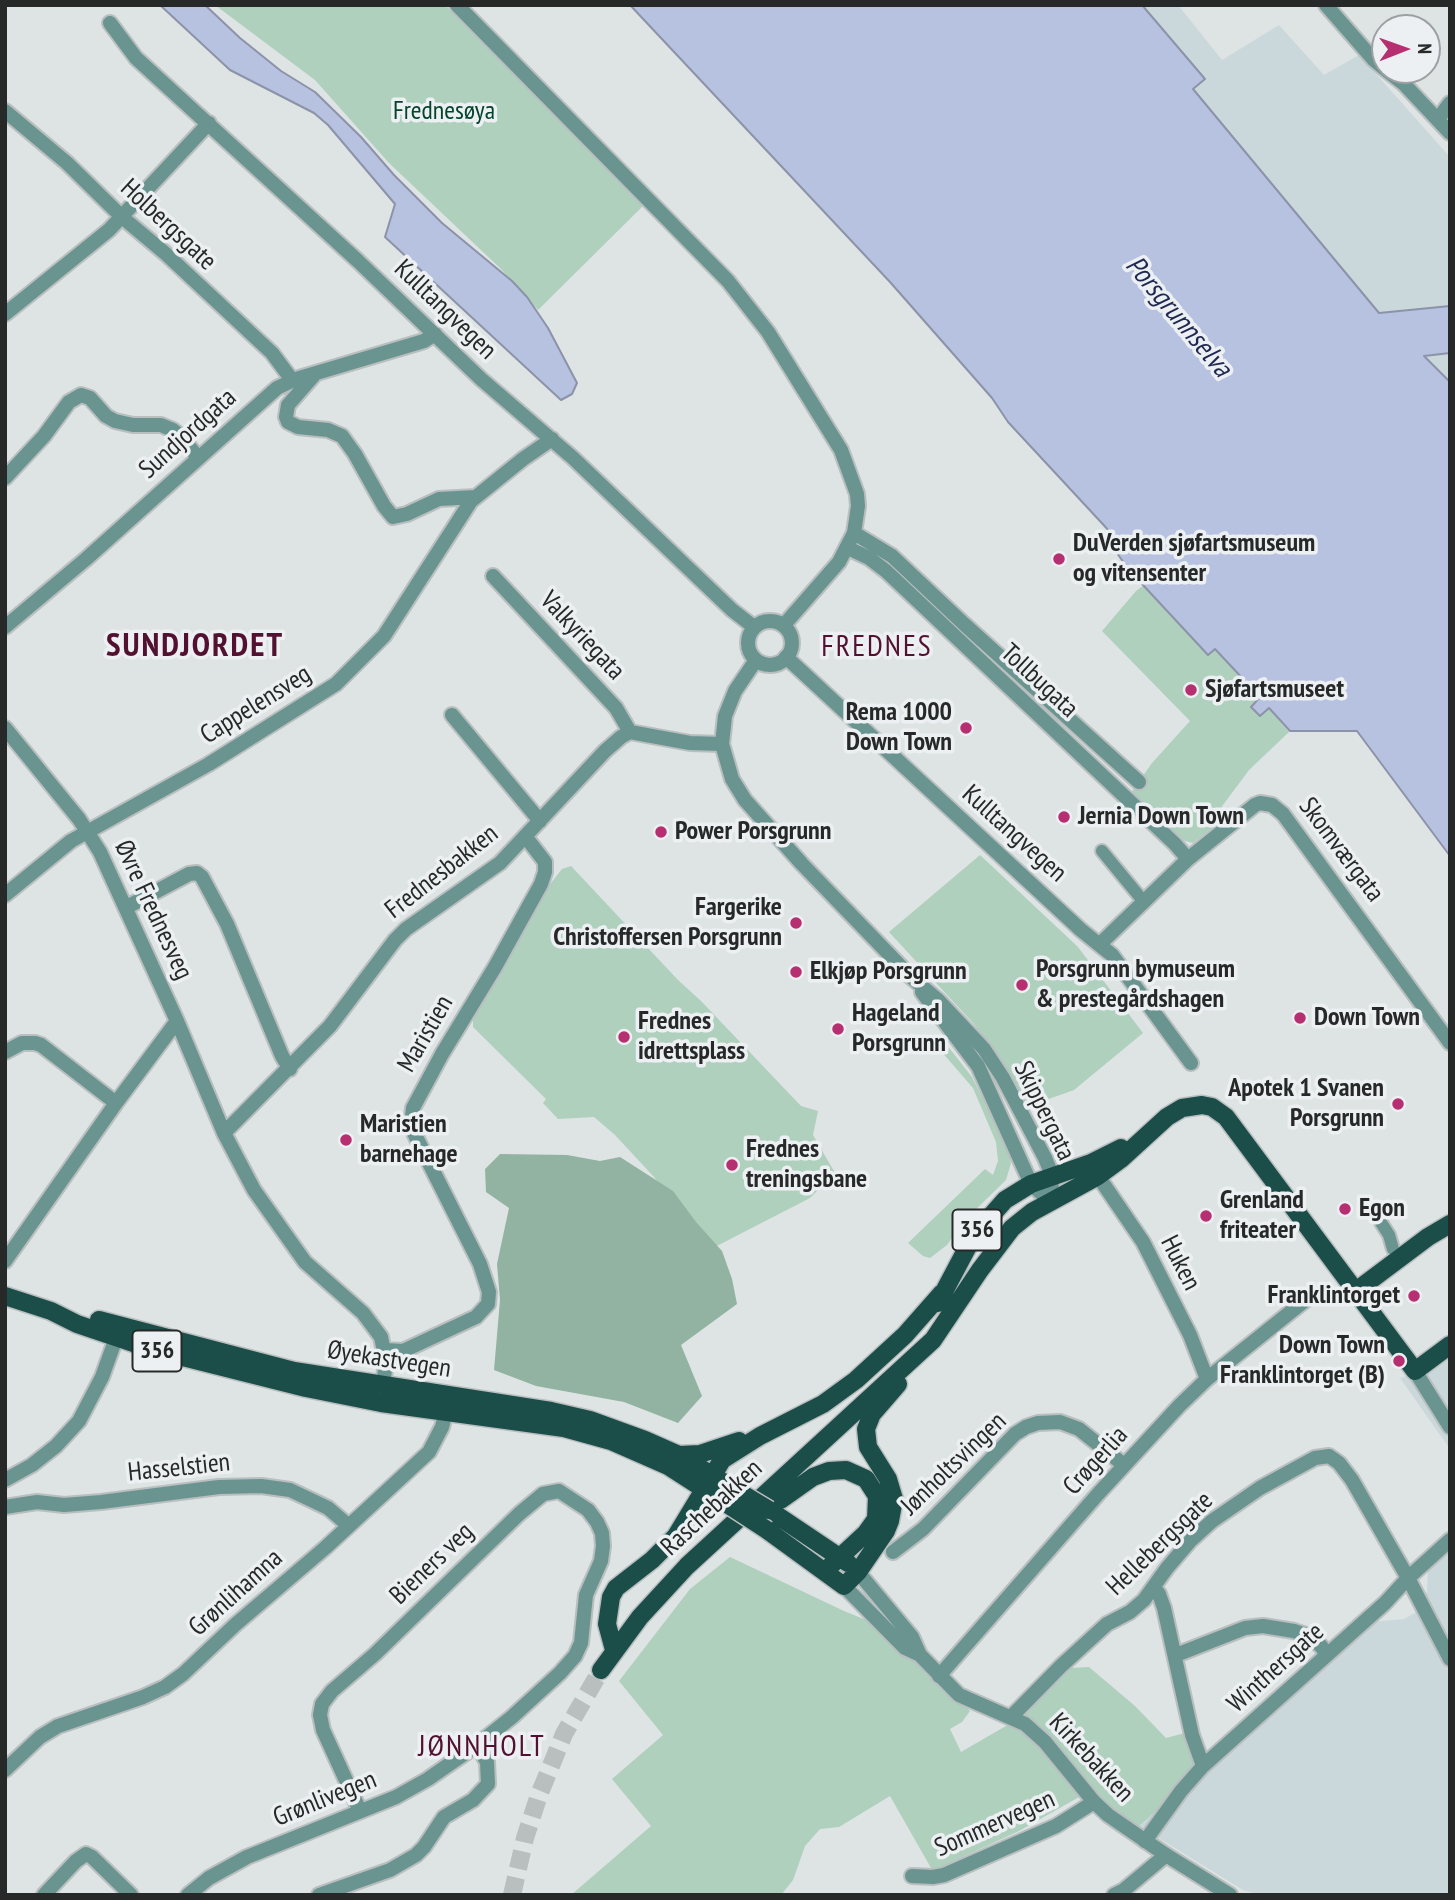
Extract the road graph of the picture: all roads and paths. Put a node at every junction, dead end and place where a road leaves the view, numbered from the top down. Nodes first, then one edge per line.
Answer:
1 (457, 5) edge
2 (1326, 5) edge
3 (110, 23) dead end
4 (1371, 58) edge
5 (1404, 84) edge
6 (1450, 103) edge
7 (5, 111) edge
8 (1438, 119) junction
9 (209, 123) junction
10 (1450, 132) edge
11 (122, 217) junction
12 (5, 314) edge
13 (435, 334) junction
14 (316, 373) junction
15 (292, 380) junction
16 (552, 439) junction
17 (198, 458) junction
18 (5, 478) edge
19 (476, 497) junction
20 (854, 533) junction
21 (848, 548) junction
22 (493, 576) dead end
23 (784, 625) junction
24 (5, 627) edge
25 (754, 627) junction
26 (786, 657) junction
27 (756, 660) junction
28 (452, 715) dead end
29 (6, 730) edge
30 (630, 732) junction
31 (722, 744) junction
32 (1139, 782) dead end
33 (540, 821) junction
34 (89, 832) junction
35 (525, 836) junction
36 (1101, 851) dead end
37 (1188, 859) junction
38 (5, 895) edge
39 (1144, 902) junction
40 (127, 907) junction
41 (1100, 944) junction
42 (911, 976) junction
43 (177, 1021) junction
44 (1450, 1043) edge
45 (5, 1052) edge
46 (1191, 1063) dead end
47 (290, 1069) junction
48 (116, 1103) junction
49 (224, 1133) junction
50 (1146, 1135) junction
51 (1052, 1175) junction
52 (1098, 1176) junction
53 (1031, 1184) junction
54 (1051, 1202) junction
55 (1380, 1222) dead end
56 (1450, 1224) edge
57 (1393, 1249) dead end
58 (5, 1261) edge
59 (1356, 1291) junction
60 (942, 1293) junction
61 (5, 1296) edge
62 (1308, 1298) dead end
63 (119, 1333) junction
64 (933, 1340) junction
65 (1450, 1345) edge
66 (385, 1350) junction
67 (1416, 1371) junction
68 (1208, 1379) junction
69 (382, 1395) junction
70 (871, 1395) junction
71 (448, 1404) junction
72 (1450, 1427) edge
73 (760, 1436) junction
74 (679, 1455) junction
75 (1124, 1465) junction
76 (5, 1480) edge
77 (708, 1482) junction
78 (729, 1495) junction
79 (5, 1507) edge
80 (736, 1520) junction
81 (349, 1526) junction
82 (1450, 1540) edge
83 (893, 1552) dead end
84 (840, 1556) junction
85 (825, 1571) junction
86 (858, 1572) junction
87 (1408, 1578) junction
88 (844, 1586) junction
89 (1154, 1588) junction
90 (583, 1614) joint
91 (614, 1650) junction
92 (920, 1655) junction
93 (1176, 1655) junction
94 (1327, 1655) junction
95 (1450, 1659) edge
96 (601, 1670) tunnel mouth
97 (939, 1676) junction
98 (1011, 1717) junction
99 (477, 1745) junction
100 (1203, 1766) junction
101 (5, 1770) edge
102 (1094, 1802) junction
103 (360, 1811) junction
104 (1145, 1841) junction
105 (1166, 1855) junction
106 (912, 1876) dead end
107 (44, 1895) edge
108 (131, 1895) edge
109 (188, 1895) edge
110 (319, 1895) edge
111 (1114, 1895) edge
112 (1230, 1895) edge

1 - 20 street
2 - 4 street
3 - 9 street, Kulltangvegen
5 - 8 street
6 - 8 street
7 - 11 street, Holbergsgate
8 - 10 street
9 - 11 street
9 - 13 street, Kulltangvegen
11 - 12 street
11 - 15 street, Holbergsgate
13 - 14 street, Sundjordgata
13 - 16 street, Kulltangvegen
14 - 15 street, Sundjordgata
14 - 19 street
15 - 17 street, Sundjordgata
16 - 19 street, Cappelensveg
16 - 25 street, Kulltangvegen
17 - 18 street
17 - 24 street, Sundjordgata
19 - 34 street, Cappelensveg
20 - 21 street
20 - 32 street
21 - 23 street
21 - 37 street, Tollbugata
22 - 30 street, Valkyriegata
23 - 25 street
23 - 26 street
25 - 27 street
26 - 27 street
26 - 41 street, Kulltangvegen
27 - 31 street, Skippergata
28 - 33 street
29 - 34 street, Øvre Frednesveg
30 - 31 street
30 - 33 street, Frednesbakken
31 - 42 street, Skippergata
33 - 35 street, Frednesbakken
34 - 38 street, Cappelensveg
34 - 40 street, Øvre Frednesveg
35 - 47 street, Frednesbakken
35 - 66 street, Maristien
36 - 39 street
37 - 39 street, Skomværgata
37 - 44 street, Skomværgata
39 - 41 street, Skomværgata
40 - 43 street, Øvre Frednesveg
40 - 47 street
41 - 46 street, Kulltangvegen
42 - 51 street, Skippergata
42 - 53 street, Skippergata
43 - 48 street
43 - 49 street, Øvre Frednesveg
45 - 48 street
47 - 49 street, Frednesbakken
48 - 58 street
49 - 66 street
50 - 51 main road, Raschebakken / 356
50 - 52 main road, Raschebakken / 356
50 - 59 main road, Raschebakken / 356
51 - 53 main road, Raschebakken / 356
51 - 54 street, Skippergata
52 - 54 main road, Raschebakken / 356
52 - 68 street, Huken
53 - 54 street, Skippergata
53 - 60 main road, Raschebakken / 356
54 - 64 main road, Raschebakken / 356
55 - 57 street
56 - 59 main road
59 - 67 main road, 356
60 - 70 main road, Raschebakken / 356
60 - 73 main road, 356
61 - 63 main road, Øyekastvegen / 356
62 - 68 street, Crøgerlia
63 - 69 main road, Øyekastvegen / 356
63 - 76 street
64 - 70 main road, Raschebakken / 356
64 - 86 main road, 356
65 - 67 main road
66 - 69 street
67 - 72 street
68 - 75 street, Crøgerlia
69 - 71 main road, Øyekastvegen / 356
70 - 80 main road, Raschebakken / 356
71 - 74 main road, Øyekastvegen / 356
71 - 77 main road, Øyekastvegen / 356
71 - 81 street, Grønlihamna
73 - 74 main road, 356
73 - 77 main road, 356
74 - 77 main road, Øyekastvegen / 356
75 - 83 street, Jønholtsvingen
75 - 97 street, Crøgerlia
77 - 78 main road, 356
77 - 91 main road, 356
78 - 84 main road, 356, bridge
78 - 85 main road, 356, bridge
79 - 81 street, Hasselstien
80 - 84 main road, 356
80 - 91 main road, Raschebakken / 356
81 - 101 street, Grønlihamna
82 - 87 street, Winthersgate
84 - 85 main road, 356
84 - 86 main road, 356
85 - 88 main road, 356
86 - 88 main road, 356
86 - 92 street, Kirkebakken
87 - 89 street, Hellebergsgate
87 - 94 street, Winthersgate
87 - 95 street
88 - 92 street, Kirkebakken
89 - 93 street
89 - 98 street, Hellebergsgate
90 - 99 street, Grønlivegen
90 - 103 street, Bieners veg
91 - 96 main road, Raschebakken / 356
92 - 97 street, Kirkebakken
93 - 94 street
93 - 100 street
94 - 100 street, Winthersgate
97 - 98 street, Kirkebakken
98 - 102 street, Kirkebakken
99 - 103 street, Grønlivegen
99 - 110 street
100 - 104 street, Winthersgate
102 - 104 street, Kirkebakken
102 - 106 street, Sommervegen
103 - 109 street, Grønlivegen
104 - 105 street, Kirkebakken
105 - 111 street
105 - 112 street, Kirkebakken
107 - 108 street

